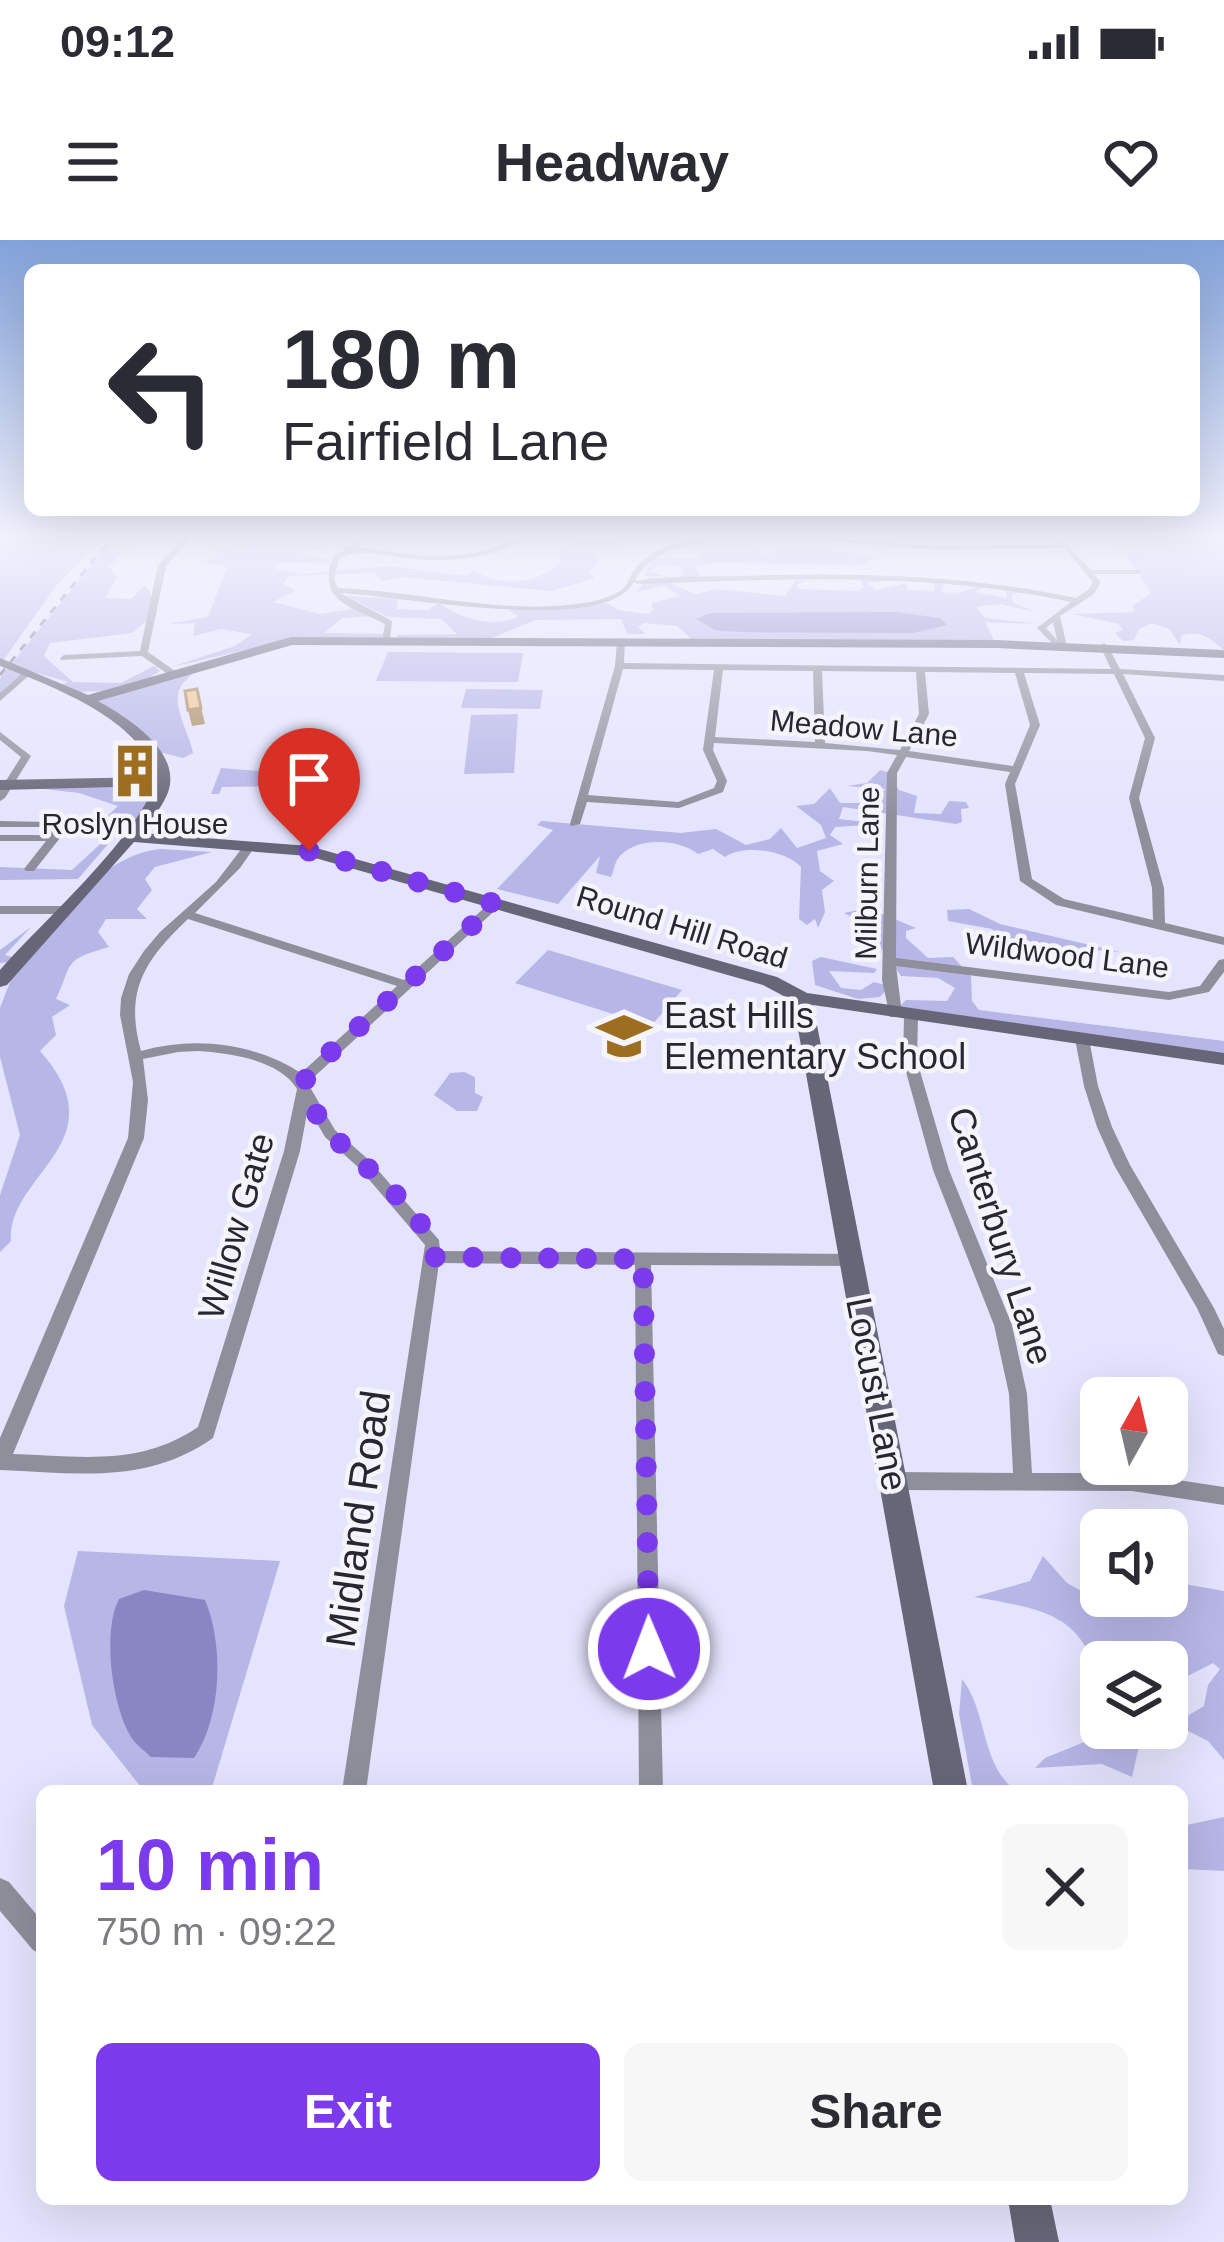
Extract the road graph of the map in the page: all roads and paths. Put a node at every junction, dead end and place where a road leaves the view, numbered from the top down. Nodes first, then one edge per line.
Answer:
1 (149, 629) edge
2 (386, 629) edge
3 (1059, 629) edge
4 (386, 640) junction
5 (621, 641) junction
6 (1057, 645) junction
7 (1104, 646) junction
8 (144, 653) junction
9 (1224, 654) edge
10 (64, 658) dead end
11 (0, 662) edge
12 (619, 666) junction
13 (719, 667) junction
14 (818, 668) junction
15 (920, 668) junction
16 (1018, 670) junction
17 (1119, 671) junction
18 (29, 672) junction
19 (172, 673) junction
20 (1224, 678) edge
21 (78, 696) junction
22 (0, 698) edge
23 (0, 734) edge
24 (709, 740) junction
25 (820, 745) junction
26 (900, 752) junction
27 (1014, 769) junction
28 (163, 781) junction
29 (3, 789) edge
30 (582, 798) junction
31 (0, 824) edge
32 (575, 824) dead end
33 (127, 837) junction
34 (0, 838) edge
35 (54, 838) junction
36 (250, 845) junction
37 (30, 869) dead end
38 (496, 904) junction
39 (0, 910) edge
40 (61, 910) junction
41 (186, 914) junction
42 (1160, 925) junction
43 (1224, 941) edge
44 (890, 961) junction
45 (1224, 963) edge
46 (0, 981) edge
47 (406, 985) junction
48 (802, 998) junction
49 (903, 1015) junction
50 (1082, 1039) junction
51 (136, 1057) junction
52 (1224, 1059) edge
53 (304, 1082) junction
54 (434, 1257) junction
55 (643, 1259) junction
56 (851, 1260) junction
57 (1224, 1349) edge
58 (0, 1462) edge
59 (1023, 1479) junction
60 (894, 1480) junction
61 (1224, 1496) edge
62 (355, 1785) edge
63 (651, 1785) edge
64 (950, 1785) edge
65 (0, 1891) edge
66 (36, 1934) edge
67 (1030, 2205) edge
68 (1037, 2242) edge

1 - 8 street
2 - 4 street
3 - 6 street
4 - 5 street
4 - 19 street
5 - 6 street
5 - 12 street
6 - 7 street
7 - 9 street
7 - 17 street
8 - 10 street
8 - 19 street
11 - 18 street
12 - 13 street
12 - 30 street
13 - 14 street
13 - 24 street
14 - 15 street
14 - 25 street
15 - 16 street
15 - 26 street, Milburn Lane
16 - 17 street
16 - 27 street
17 - 20 street
17 - 42 street
18 - 21 street
18 - 22 street
19 - 21 street
21 - 28 street
23 - 29 street
24 - 25 street, Meadow Lane
24 - 30 street
25 - 26 street, Meadow Lane
26 - 27 street, Meadow Lane
26 - 44 street, Milburn Lane
27 - 42 street
28 - 29 street
28 - 33 street
30 - 32 street
31 - 35 street
33 - 36 street, Round Hill Road
33 - 40 street
34 - 35 street
35 - 37 street
36 - 38 street, Round Hill Road
36 - 41 street
38 - 47 street
38 - 48 street, Round Hill Road
39 - 40 street
40 - 46 street
41 - 47 street
41 - 51 street
42 - 43 street
44 - 45 street, Wildwood Lane
44 - 49 street, Milburn Lane
47 - 53 street
48 - 49 street, Round Hill Road
48 - 56 street, Locust Lane
49 - 50 street, Round Hill Road
49 - 59 street, Canterbury Lane
50 - 52 street, Round Hill Road
50 - 57 street
51 - 53 street
51 - 58 street
53 - 54 street
53 - 58 street, Willow Gate
54 - 55 street
54 - 62 street, Midland Road
55 - 56 street
55 - 63 street
56 - 60 street, Locust Lane
59 - 60 street
59 - 61 street
60 - 64 street, Locust Lane
65 - 66 street
67 - 68 street

